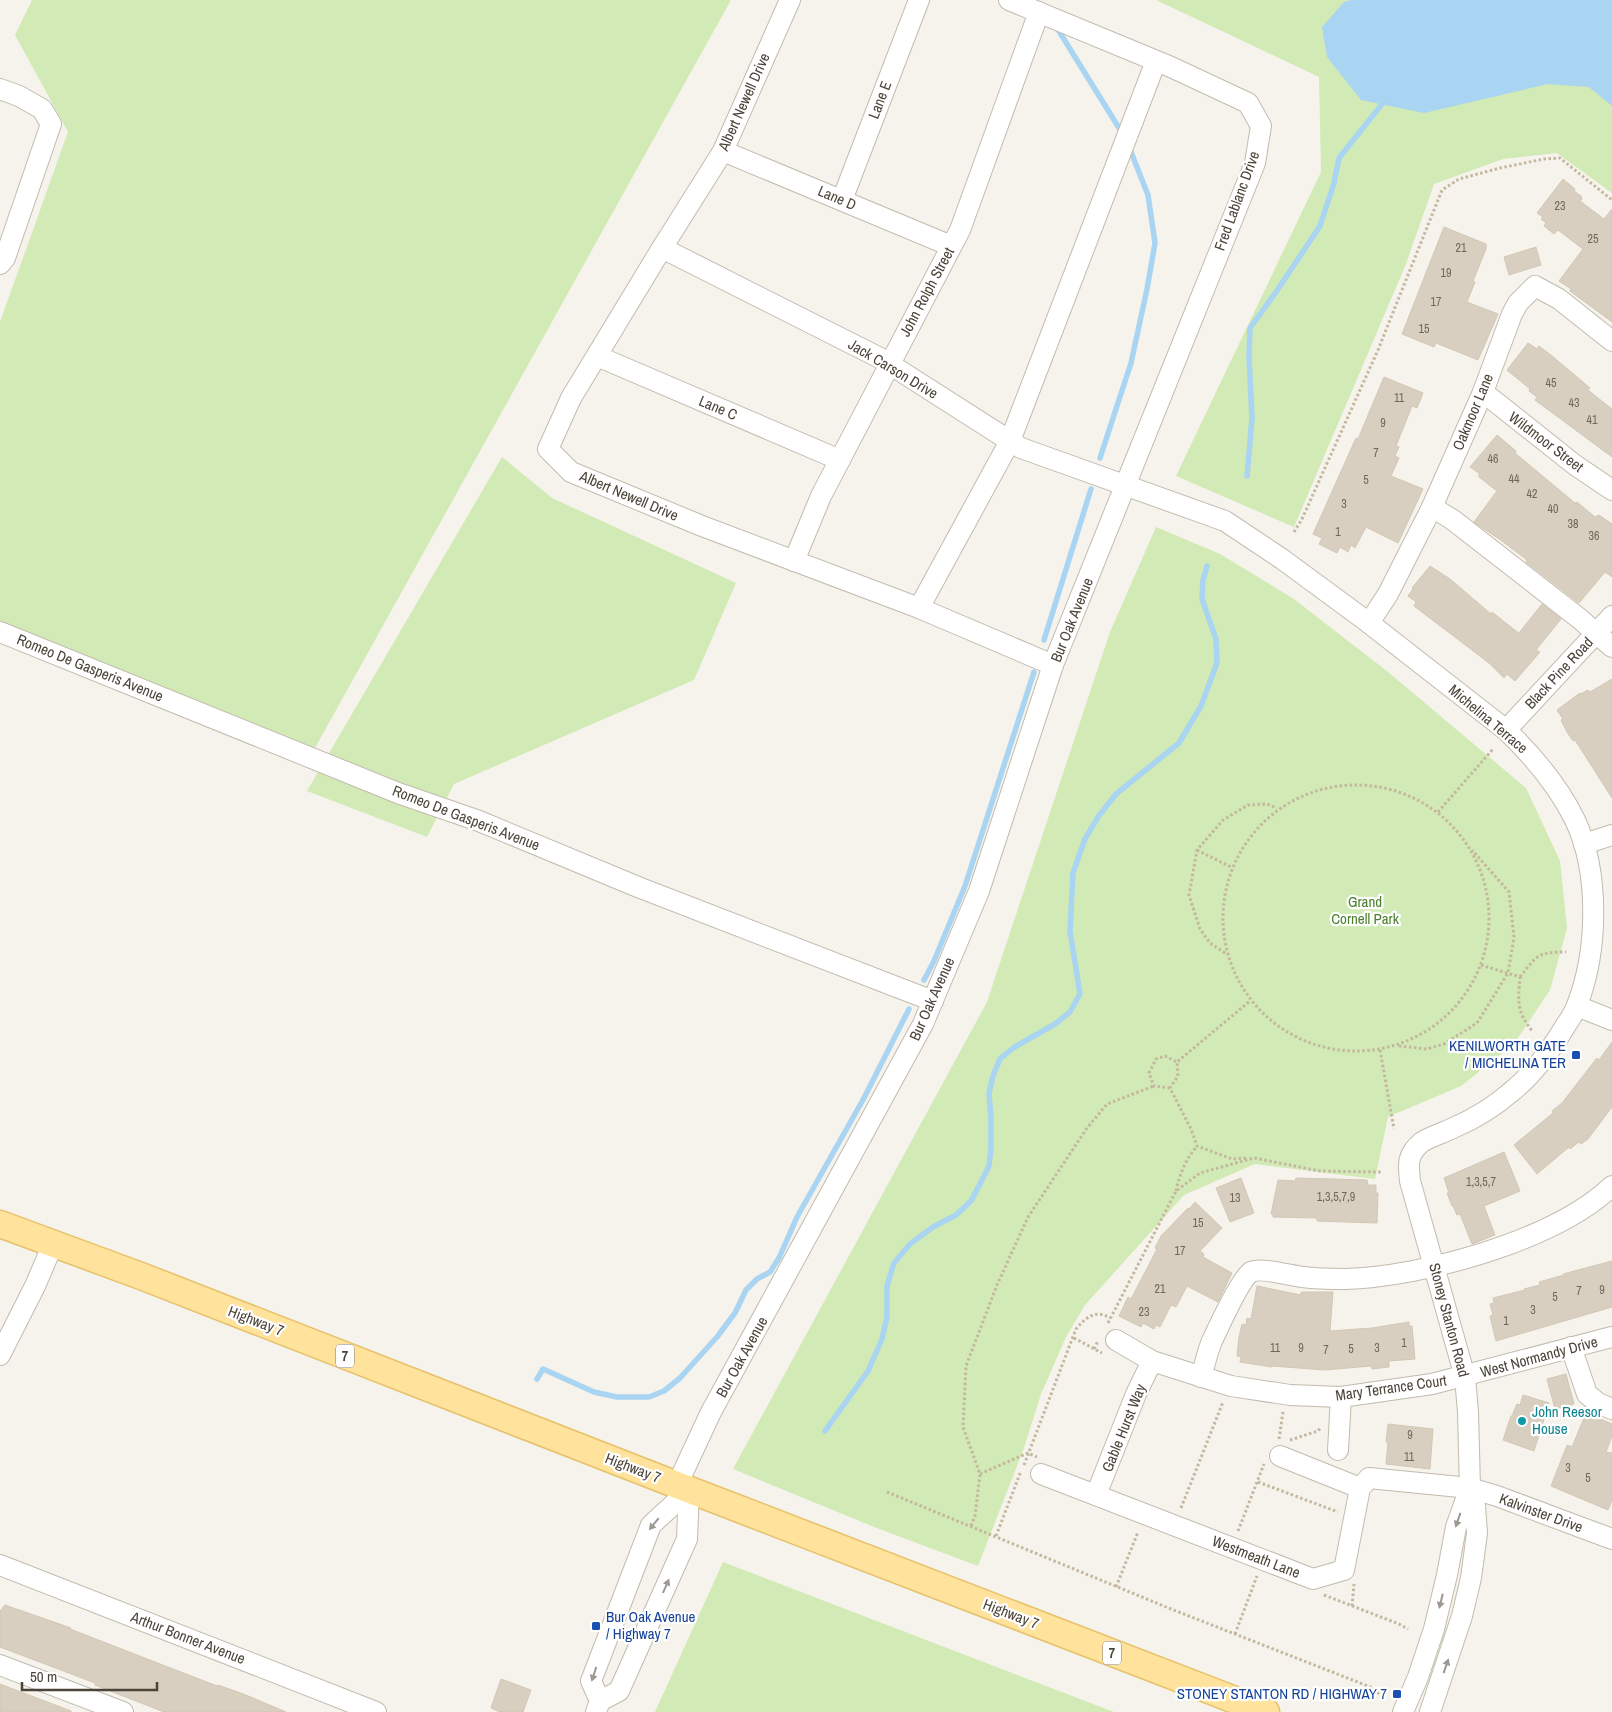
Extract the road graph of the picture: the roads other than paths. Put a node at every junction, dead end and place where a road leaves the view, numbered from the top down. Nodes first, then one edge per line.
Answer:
1 (790, 0) edge
2 (919, 0) edge
3 (1008, 0) edge
4 (1039, 12) junction
5 (1156, 61) junction
6 (0, 89) edge
7 (723, 151) junction
8 (842, 200) junction
9 (952, 246) junction
10 (662, 248) junction
11 (0, 264) edge
12 (1612, 342) edge
13 (597, 356) junction
14 (890, 364) junction
15 (1483, 392) junction
16 (1010, 441) junction
17 (840, 460) junction
18 (1125, 486) junction
19 (1612, 490) edge
20 (1432, 507) junction
21 (794, 561) junction
22 (919, 608) junction
23 (1612, 616) edge
24 (1369, 623) junction
25 (0, 632) edge
26 (1596, 633) junction
27 (1612, 647) edge
28 (1053, 665) junction
29 (1506, 730) junction
30 (1612, 835) edge
31 (1584, 844) junction
32 (933, 1001) junction
33 (1577, 1006) junction
34 (1612, 1020) edge
35 (1411, 1156) joint
36 (1612, 1186) edge
37 (0, 1224) edge
38 (53, 1244) junction
39 (1435, 1266) junction
40 (1612, 1337) edge
41 (1116, 1340) dead end
42 (1571, 1347) junction
43 (0, 1355) edge
44 (1152, 1361) junction
45 (1465, 1376) junction
46 (1201, 1377) junction
47 (1341, 1397) junction
48 (1612, 1409) edge
49 (1338, 1450) dead end
50 (1276, 1451) road end
51 (1043, 1467) road end
52 (683, 1488) junction
53 (1360, 1488) junction
54 (1470, 1488) junction
55 (1096, 1495) junction
56 (1612, 1539) edge
57 (0, 1565) edge
58 (0, 1665) edge
59 (598, 1706) edge
60 (365, 1710) edge
61 (123, 1712) edge
62 (1266, 1712) edge
63 (1403, 1712) edge
64 (1430, 1712) edge

1 - 7 street, Albert Newell Drive
2 - 8 street, Lane E
3 - 4 street, Fred Lablanc Drive
4 - 5 street, Fred Lablanc Drive
4 - 9 street, John Rolph Street
5 - 16 street
5 - 18 street, Fred Lablanc Drive
6 - 11 street
7 - 8 street, Lane D
7 - 10 street, Albert Newell Drive
8 - 9 street, Lane D
9 - 14 street, John Rolph Street
10 - 13 street, Albert Newell Drive
10 - 14 street, Jack Carson Drive
12 - 15 street, Oakmoor Lane
13 - 17 street, Lane C
13 - 21 street, Albert Newell Drive
14 - 16 street, Jack Carson Drive
14 - 17 street, John Rolph Street
15 - 19 street, Wildmoor Street
15 - 20 street, Oakmoor Lane
16 - 18 street, Jack Carson Drive
16 - 22 street
17 - 21 street, John Rolph Street
18 - 24 street, Michelina Terrace
18 - 28 street, Bur Oak Avenue
20 - 24 street, Oakmoor Lane
20 - 26 street
21 - 22 street, Albert Newell Drive
22 - 28 street, Albert Newell Drive
23 - 26 street, Black Pine Road
24 - 29 street, Michelina Terrace
25 - 32 street, Romeo De Gasperis Avenue
26 - 27 street
26 - 29 street, Black Pine Road
28 - 32 street, Bur Oak Avenue
29 - 31 street, Michelina Terrace
30 - 31 street
31 - 33 street, Michelina Terrace
32 - 52 street, Bur Oak Avenue
33 - 34 street
33 - 35 street, Michelina Terrace
35 - 39 street, Stoney Stanton Road
36 - 39 street
37 - 38 main road, Highway 7 / 7
38 - 43 street
38 - 52 main road, Highway 7 / 7
39 - 45 street, Stoney Stanton Road
39 - 46 street
40 - 42 street, West Normandy Drive
41 - 44 street, Mary Terrance Court
42 - 45 street, West Normandy Drive
42 - 48 street
44 - 46 street, Mary Terrance Court
44 - 55 street, Gable Hurst Way
45 - 47 street, Mary Terrance Court
45 - 54 street, Stoney Stanton Road
46 - 47 street, Mary Terrance Court
47 - 49 street
50 - 53 street
51 - 55 street, Westmeath Lane
52 -> 59 street, Bur Oak Avenue
59 -> 52 street, Bur Oak Avenue
52 - 62 main road, Highway 7 / 7
53 - 54 street
53 - 55 street, Westmeath Lane
54 - 56 street, Kalvinster Drive
54 -> 63 street, Stoney Stanton Road
64 -> 54 street, Stoney Stanton Road
57 - 60 street, Arthur Bonner Avenue
58 - 61 street

